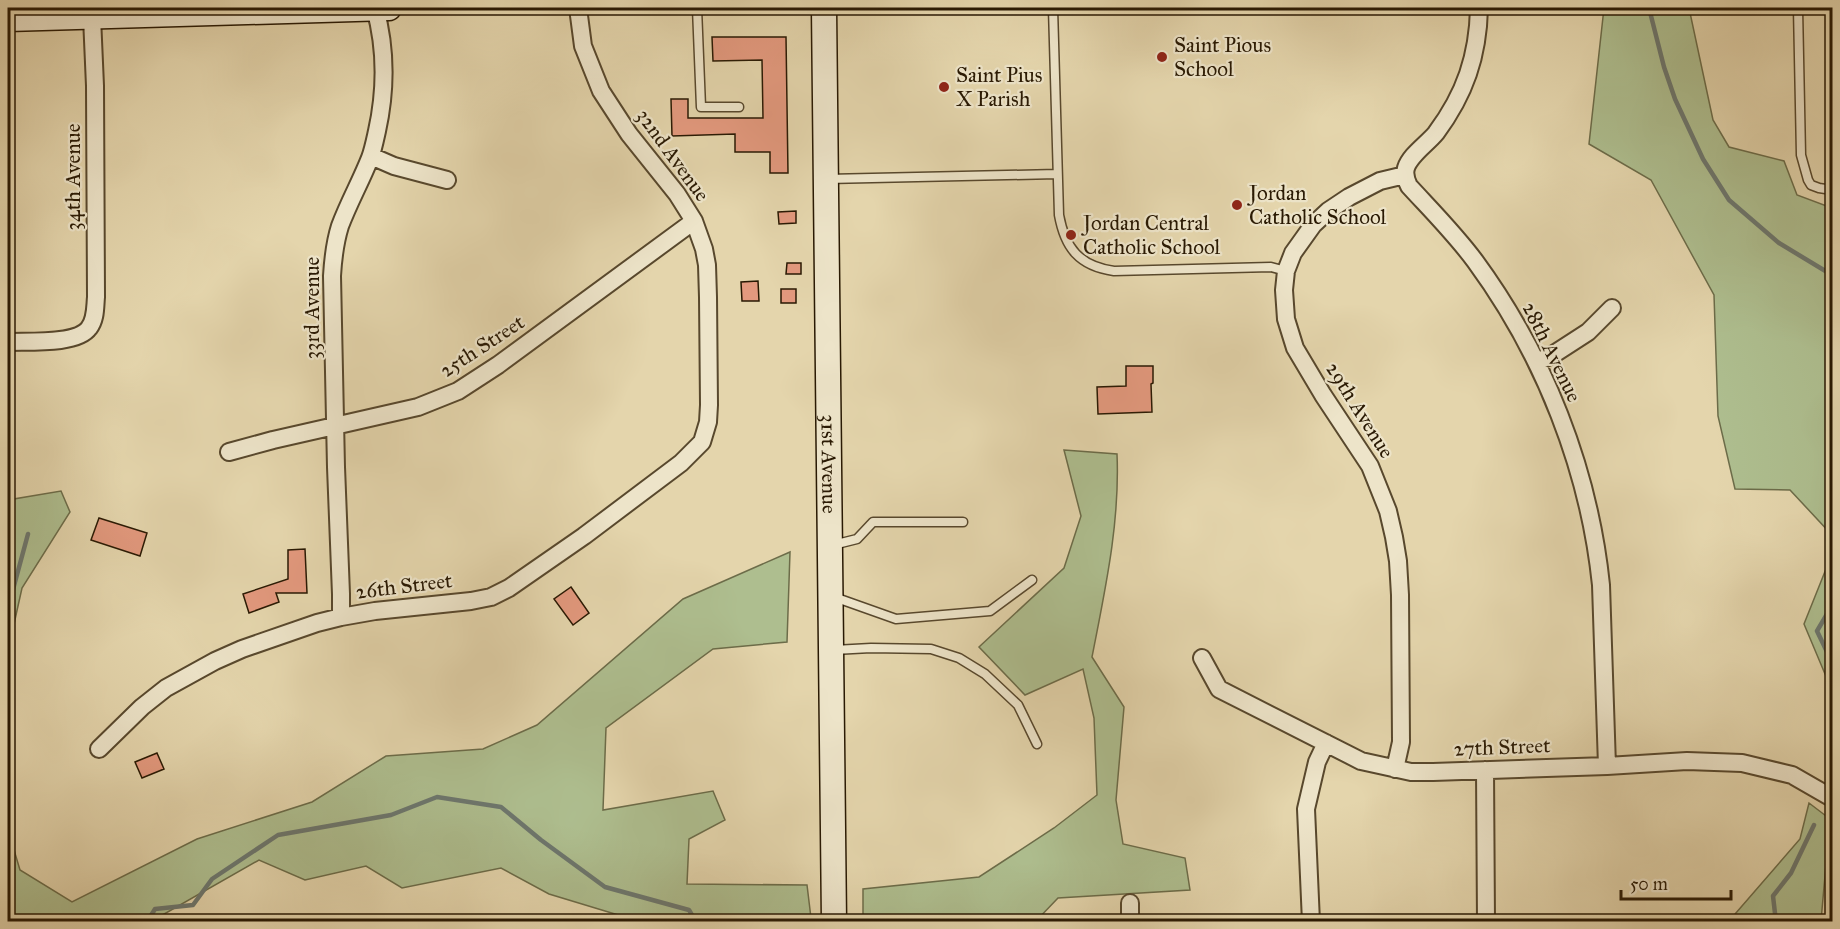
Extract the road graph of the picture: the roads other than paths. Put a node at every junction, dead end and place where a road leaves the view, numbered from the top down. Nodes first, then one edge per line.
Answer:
1 (375, 8) edge
2 (389, 8) edge
3 (578, 8) edge
4 (697, 8) edge
5 (824, 8) edge
6 (1053, 8) edge
7 (1479, 8) edge
8 (1798, 8) edge
9 (93, 17) junction
10 (8, 20) edge
11 (740, 107) dead end
12 (371, 156) junction
13 (1057, 174) junction
14 (1405, 174) junction
15 (826, 179) junction
16 (447, 180) dead end
17 (1833, 190) edge
18 (694, 221) junction
19 (1286, 271) junction
20 (1612, 308) dead end
21 (8, 342) edge
22 (1537, 362) junction
23 (335, 426) junction
24 (702, 442) joint
25 (229, 452) dead end
26 (963, 522) dead end
27 (830, 546) junction
28 (1032, 580) dead end
29 (830, 596) junction
30 (341, 617) junction
31 (831, 650) junction
32 (1202, 658) dead end
33 (1326, 743) junction
34 (1037, 744) dead end
35 (99, 749) dead end
36 (1607, 766) junction
37 (1395, 769) junction
38 (1485, 770) junction
39 (1833, 798) edge
40 (1130, 903) dead end
41 (834, 921) edge
42 (1130, 921) edge
43 (1311, 921) edge
44 (1486, 921) edge

1 - 2 street
1 - 9 street
1 - 12 street, 33rd Avenue
3 - 18 street, 32nd Avenue
4 - 11 lane
5 - 15 street, 31st Avenue
6 - 13 lane
7 - 14 street
8 - 17 lane
9 - 10 street
9 - 21 street, 34th Avenue
12 - 16 street
12 - 23 street, 33rd Avenue
13 - 15 lane
13 - 19 lane
14 - 19 street, 29th Avenue
14 - 22 street, 28th Avenue
15 - 27 street, 31st Avenue
18 - 23 street, 25th Street
18 - 24 street, 32nd Avenue
19 - 37 street, 29th Avenue
20 - 22 street
22 - 36 street, 28th Avenue
23 - 25 street, 25th Street
23 - 30 street, 33rd Avenue
24 - 30 street, 26th Street
26 - 27 lane
27 - 29 street, 31st Avenue
28 - 29 lane
29 - 31 street, 31st Avenue
30 - 35 street, 26th Street
31 - 34 lane
31 - 41 street, 31st Avenue
32 - 33 street, 27th Street
33 - 37 street, 27th Street
33 - 43 street
36 - 38 street, 27th Street
36 - 39 street, 27th Street
37 - 38 street, 27th Street
38 - 44 street
40 - 42 street

